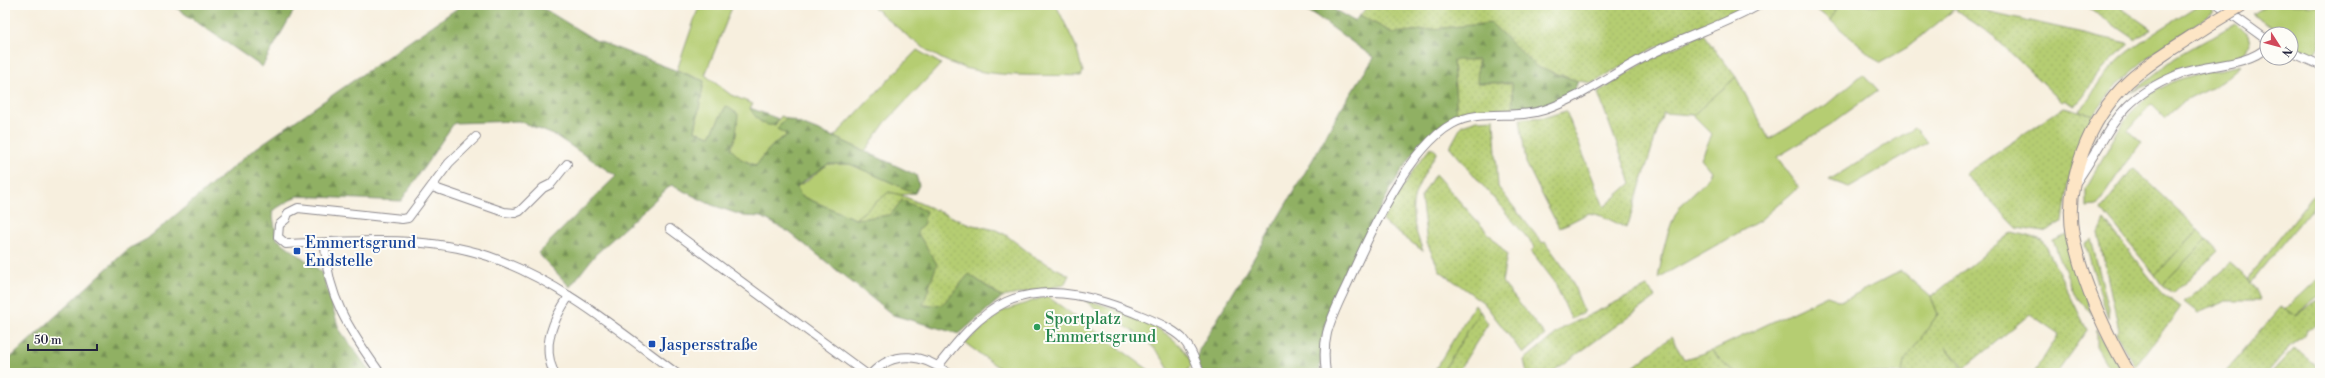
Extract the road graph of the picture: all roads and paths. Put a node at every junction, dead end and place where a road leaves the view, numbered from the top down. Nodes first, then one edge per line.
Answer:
1 (1759, 5) edge
2 (2219, 5) edge
3 (2242, 5) edge
4 (2259, 34) edge
5 (2259, 52) edge
6 (2299, 56) edge
7 (2320, 65) edge
8 (476, 137) dead end
9 (567, 164) dead end
10 (2075, 184) junction
11 (432, 187) junction
12 (670, 229) dead end
13 (325, 244) junction
14 (569, 296) junction
15 (938, 366) junction
16 (380, 373) edge
17 (554, 373) edge
18 (676, 373) edge
19 (865, 373) edge
20 (872, 373) edge
21 (948, 373) edge
22 (1200, 373) edge
23 (1326, 373) edge
24 (2129, 373) edge

1 - 23 street
2 - 4 street
3 - 10 street, bridge
5 - 10 street
6 - 7 street
8 - 11 street
9 - 11 street
10 - 24 street
11 - 13 street
12 - 19 street
13 - 14 street
13 - 16 street
14 - 17 street
14 - 18 street
15 - 20 street
15 - 21 street
15 - 22 street

